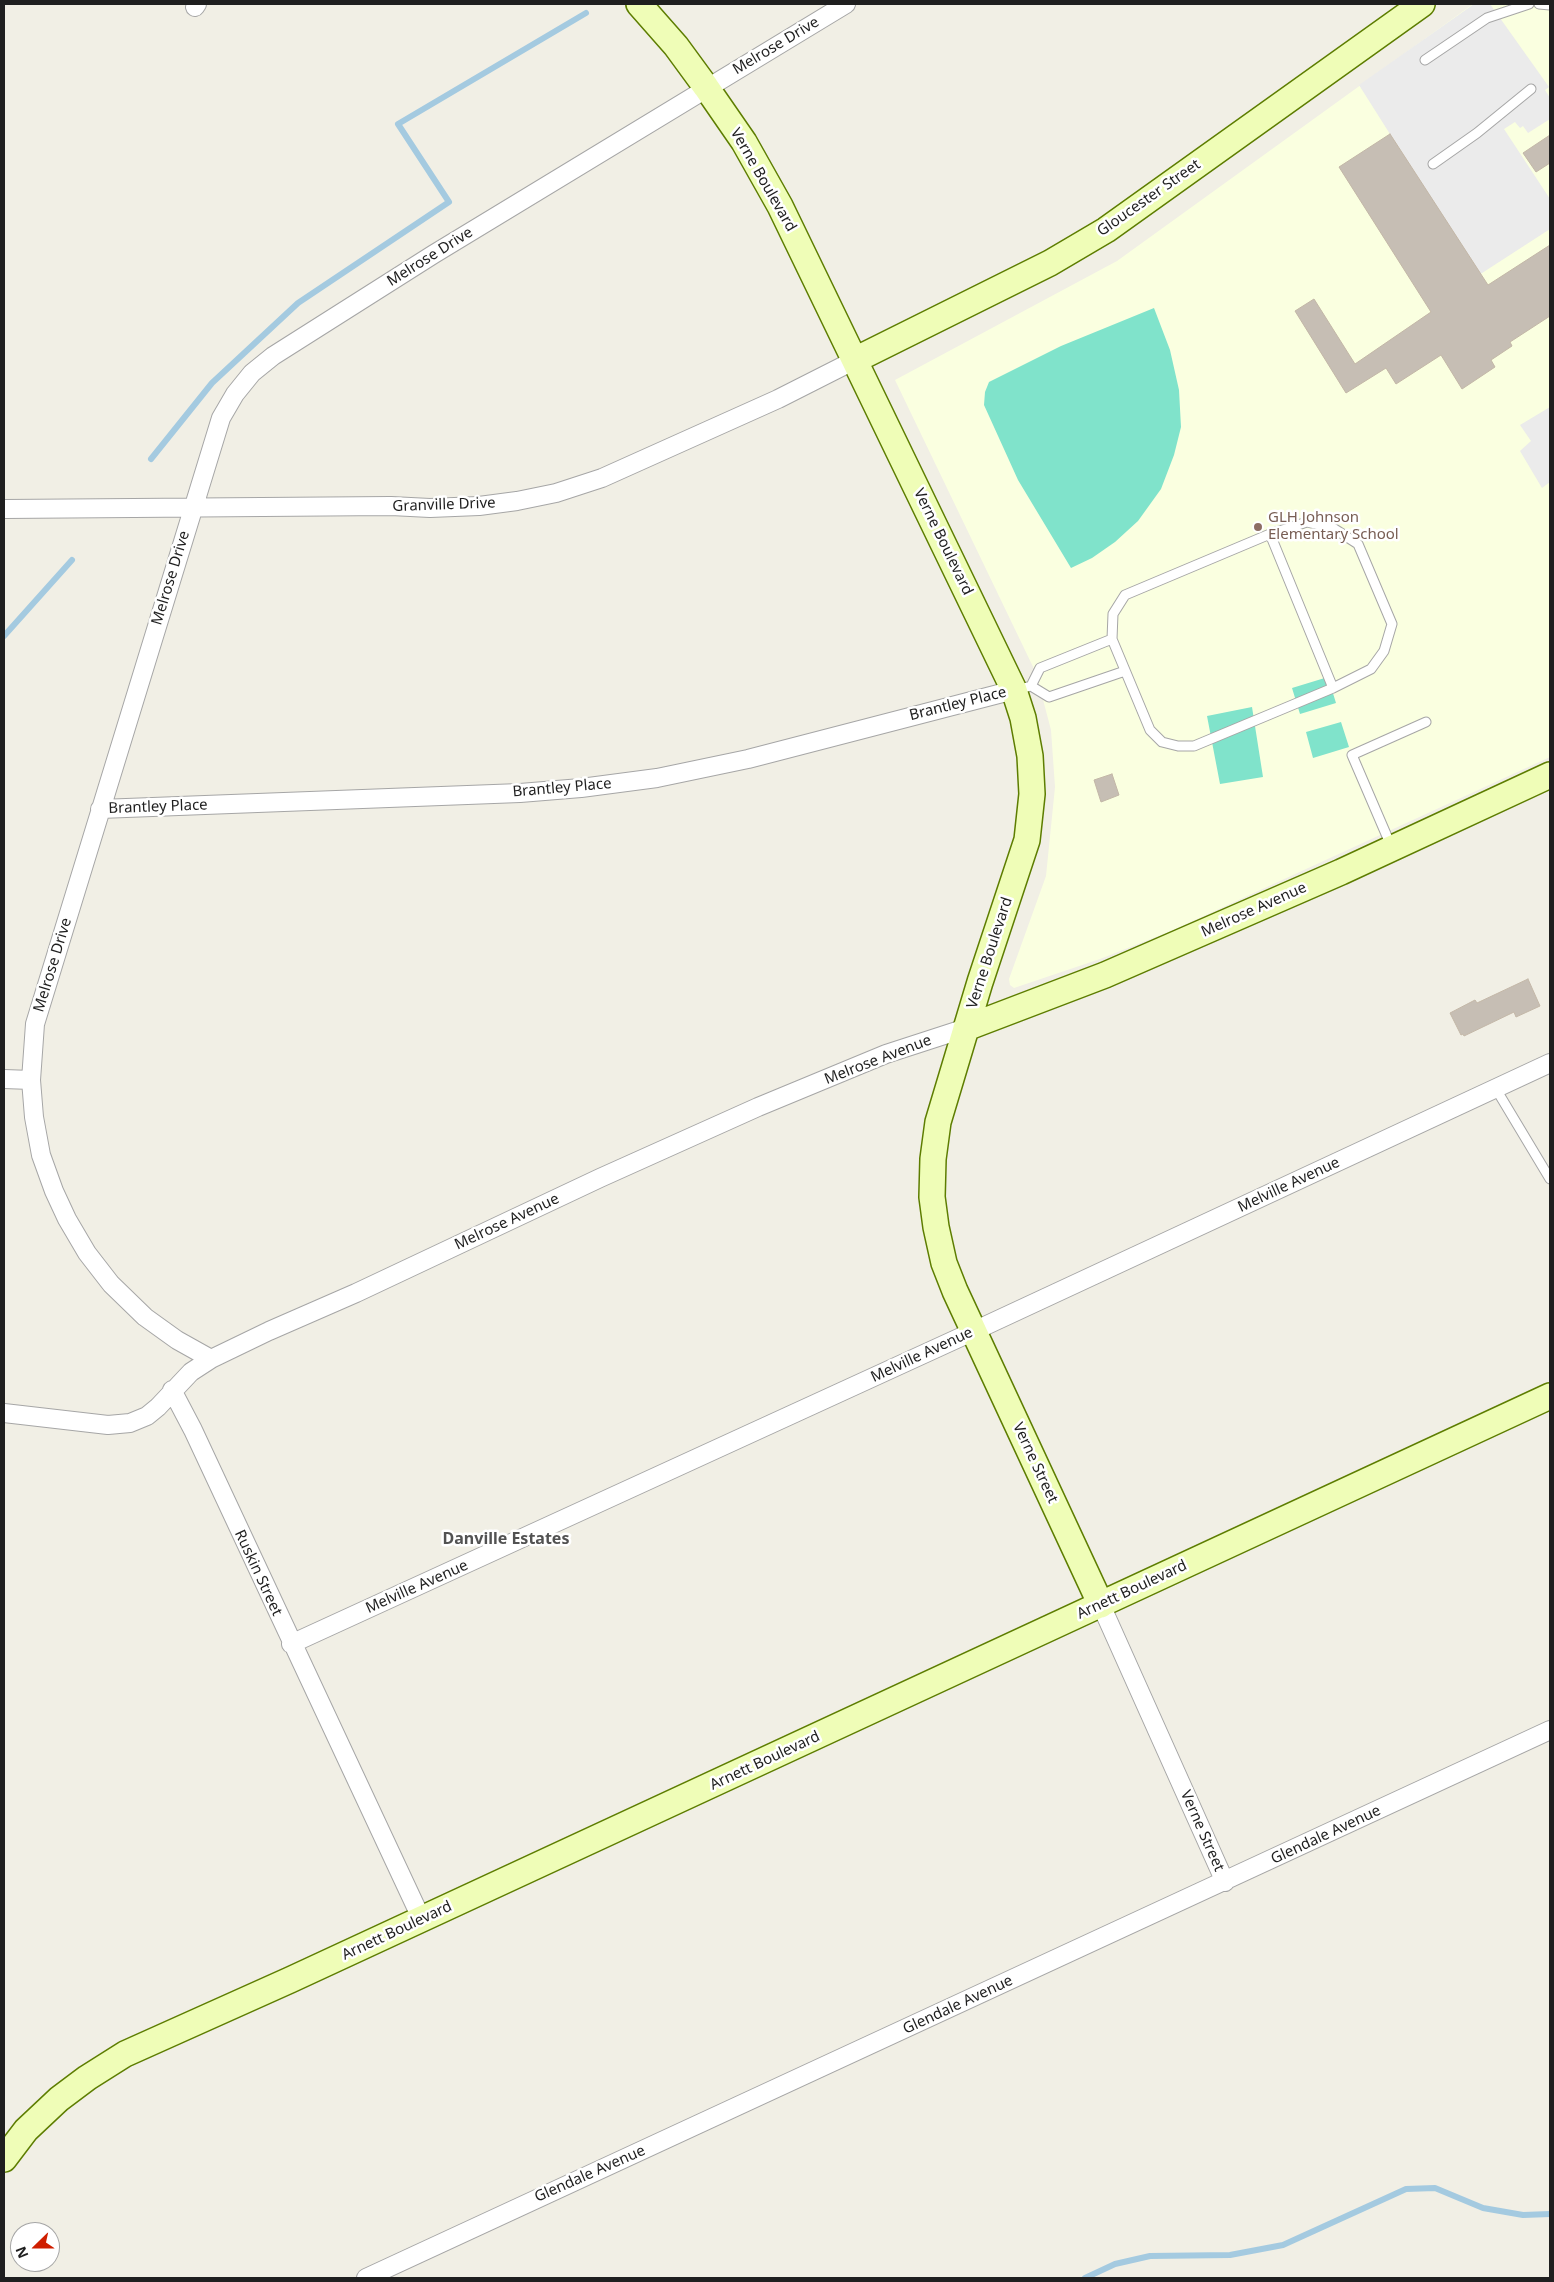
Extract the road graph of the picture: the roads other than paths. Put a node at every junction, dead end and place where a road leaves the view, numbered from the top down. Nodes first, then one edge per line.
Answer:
1 (639, 4) edge
2 (846, 4) edge
3 (1422, 4) edge
4 (1529, 4) edge
5 (1539, 4) edge
6 (1550, 5) edge
7 (1425, 60) dead end
8 (706, 87) junction
9 (1532, 89) dead end
10 (1433, 164) dead end
11 (855, 360) junction
12 (192, 507) junction
13 (4, 509) edge
14 (1270, 534) junction
15 (1112, 640) junction
16 (1125, 671) junction
17 (1022, 688) junction
18 (1333, 688) junction
19 (1426, 722) dead end
20 (1550, 775) edge
21 (100, 809) junction
22 (1392, 848) junction
23 (966, 1028) junction
24 (1550, 1063) edge
25 (4, 1079) edge
26 (31, 1080) junction
27 (1496, 1088) junction
28 (1550, 1179) edge
29 (974, 1331) junction
30 (211, 1358) junction
31 (172, 1390) junction
32 (1550, 1396) edge
33 (4, 1413) edge
34 (1101, 1605) junction
35 (292, 1644) junction
36 (1550, 1730) edge
37 (1225, 1882) junction
38 (422, 1920) junction
39 (4, 2159) edge
40 (366, 2278) edge

1 - 8 street, Verne Boulevard
2 - 8 street, Melrose Drive
3 - 11 street, Gloucester Street
4 - 7 lane
5 - 6 lane
8 - 11 street, Verne Boulevard
8 - 12 street, Melrose Drive
9 - 10 lane
11 - 12 street, Granville Drive
11 - 17 street, Verne Boulevard
12 - 13 street, Granville Drive
12 - 21 street, Melrose Drive
14 - 15 lane
14 - 18 lane
14 - 18 lane
15 - 16 lane
15 - 17 lane
16 - 17 lane
16 - 18 lane
17 - 21 street, Brantley Place
17 - 23 street, Verne Boulevard
19 - 22 lane
20 - 22 street, Melrose Avenue
21 - 26 street, Melrose Drive
22 - 23 street, Melrose Avenue
23 - 29 street, Verne Street
23 - 30 street, Melrose Avenue
24 - 27 street, Melville Avenue
25 - 26 street
26 - 30 street, Melrose Drive
27 - 28 lane
27 - 29 street, Melville Avenue
29 - 34 street, Verne Street
29 - 35 street, Melville Avenue
30 - 31 street
31 - 33 street
31 - 35 street, Ruskin Street
32 - 34 street, Arnett Boulevard
34 - 37 street, Verne Street
34 - 38 street, Arnett Boulevard
35 - 38 street, Ruskin Street
36 - 37 street, Glendale Avenue
37 - 40 street, Glendale Avenue
38 - 39 street, Arnett Boulevard

